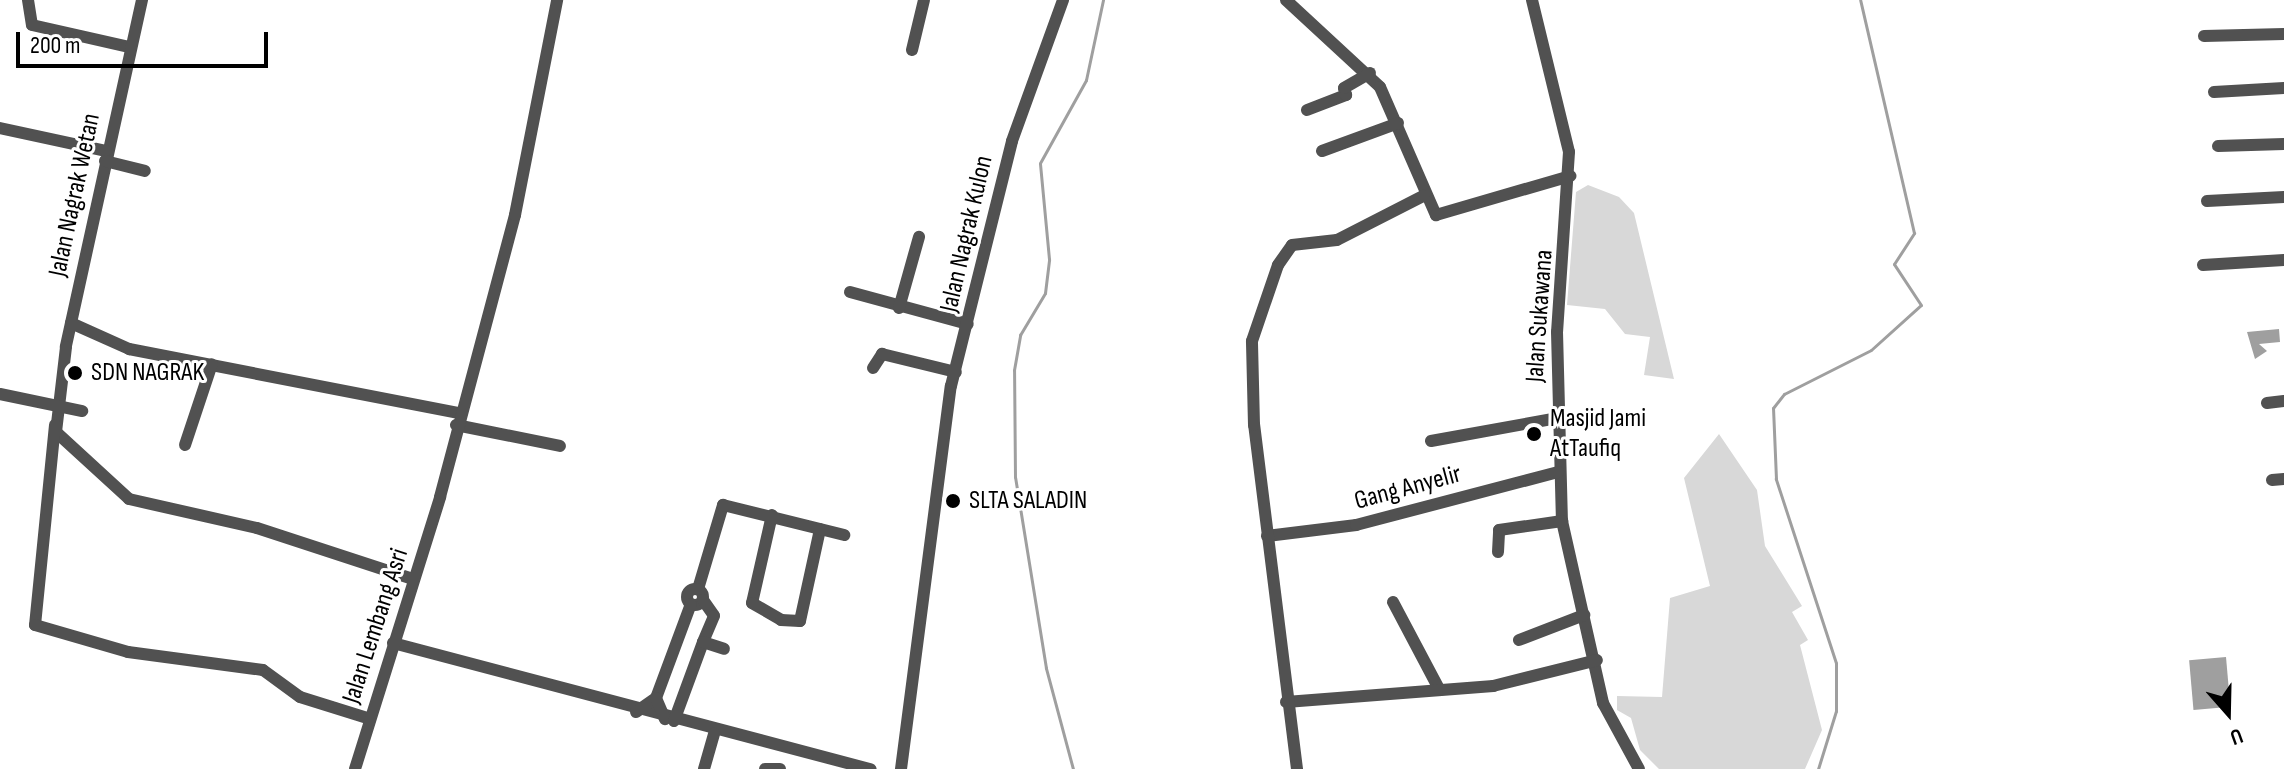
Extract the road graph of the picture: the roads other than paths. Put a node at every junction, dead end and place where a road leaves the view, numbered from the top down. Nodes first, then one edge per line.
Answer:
1 (28, 0) edge
2 (142, 0) edge
3 (557, 0) edge
4 (924, 0) edge
5 (1063, 0) edge
6 (1286, 0) edge
7 (1532, 0) edge
8 (2284, 34) edge
9 (2204, 36) dead end
10 (129, 47) junction
11 (912, 50) dead end
12 (1370, 73) junction
13 (2284, 88) edge
14 (2214, 92) dead end
15 (1307, 110) dead end
16 (1398, 123) junction
17 (0, 128) edge
18 (2284, 144) edge
19 (2218, 146) dead end
20 (1322, 151) dead end
21 (106, 156) junction
22 (145, 171) dead end
23 (1570, 176) junction
24 (1423, 196) junction
25 (2284, 197) edge
26 (2207, 201) dead end
27 (919, 237) dead end
28 (2284, 260) edge
29 (2203, 265) dead end
30 (850, 292) dead end
31 (899, 308) junction
32 (71, 323) junction
33 (968, 324) junction
34 (212, 364) junction
35 (873, 368) dead end
36 (956, 372) junction
37 (0, 394) edge
38 (55, 401) junction
39 (2284, 401) edge
40 (2267, 403) dead end
41 (82, 411) dead end
42 (1557, 418) junction
43 (457, 419) junction
44 (55, 425) junction
45 (1431, 441) dead end
46 (185, 445) dead end
47 (560, 446) dead end
48 (1558, 472) junction
49 (772, 515) junction
50 (1562, 521) junction
51 (820, 529) junction
52 (844, 535) dead end
53 (1267, 536) junction
54 (1498, 552) dead end
55 (413, 579) junction
56 (697, 598) junction
57 (1393, 602) dead end
58 (1584, 615) junction
59 (1519, 640) dead end
60 (703, 642) junction
61 (393, 643) junction
62 (724, 649) dead end
63 (1597, 660) junction
64 (1438, 687) junction
65 (656, 698) junction
66 (1286, 702) junction
67 (636, 712) junction
68 (370, 719) junction
69 (670, 720) junction
70 (714, 733) junction
71 (355, 769) edge
72 (704, 769) edge
73 (765, 769) edge
74 (780, 769) edge
75 (871, 769) edge
76 (901, 769) edge
77 (1297, 769) edge
78 (1639, 769) edge

1 - 10 street
2 - 10 street, Jalan Nagrak Wetan
3 - 43 street, Jalan Lembang Asri
4 - 11 street
5 - 33 street, Jalan Nagrak Kulon
6 - 12 street
7 - 23 street, Jalan Sukawana
8 - 9 street
10 - 21 street, Jalan Nagrak Wetan
12 - 15 street
12 - 16 street
13 - 14 street
16 - 20 street
16 - 24 street
17 - 21 street
18 - 19 street
21 - 22 street
21 - 32 street, Jalan Nagrak Wetan
23 - 24 street
23 - 42 street, Jalan Sukawana
24 - 53 street
25 - 26 street
27 - 31 street
28 - 29 street
30 - 31 street
31 - 33 street
32 - 34 street
32 - 38 street, Jalan Nagrak Wetan
33 - 36 street, Jalan Nagrak Kulon
34 - 43 street
34 - 46 street
35 - 36 street
36 - 76 street, Jalan Nagrak Kulon
37 - 38 street
38 - 41 street
38 - 44 street, Jalan Nagrak Wetan
39 - 40 street
42 - 45 street
42 - 48 street, Jalan Sukawana
43 - 47 street
43 - 55 street, Jalan Lembang Asri
44 - 55 street
44 - 68 street, Jalan Nagrak Wetan
48 - 50 street, Jalan Sukawana
48 - 53 street, Gang Anyelir
49 - 51 street
49 - 51 street
49 - 56 street
50 - 54 street
50 - 58 street, Jalan Sukawana
51 - 52 street
53 - 66 street
55 - 61 street, Jalan Lembang Asri
56 - 60 street
56 - 65 street
57 - 64 street
58 - 59 street
58 - 63 street, Jalan Sukawana
60 - 62 street
60 - 69 street
61 - 67 street
61 - 68 street, Jalan Lembang Asri
63 - 64 street
63 - 78 street, Jalan Sukawana
64 - 66 street
65 - 67 street
65 - 69 street
66 - 77 street
67 - 69 street
68 - 71 street, Jalan Lembang Asri
69 - 70 street
70 - 72 street
70 - 75 street
73 - 74 street

